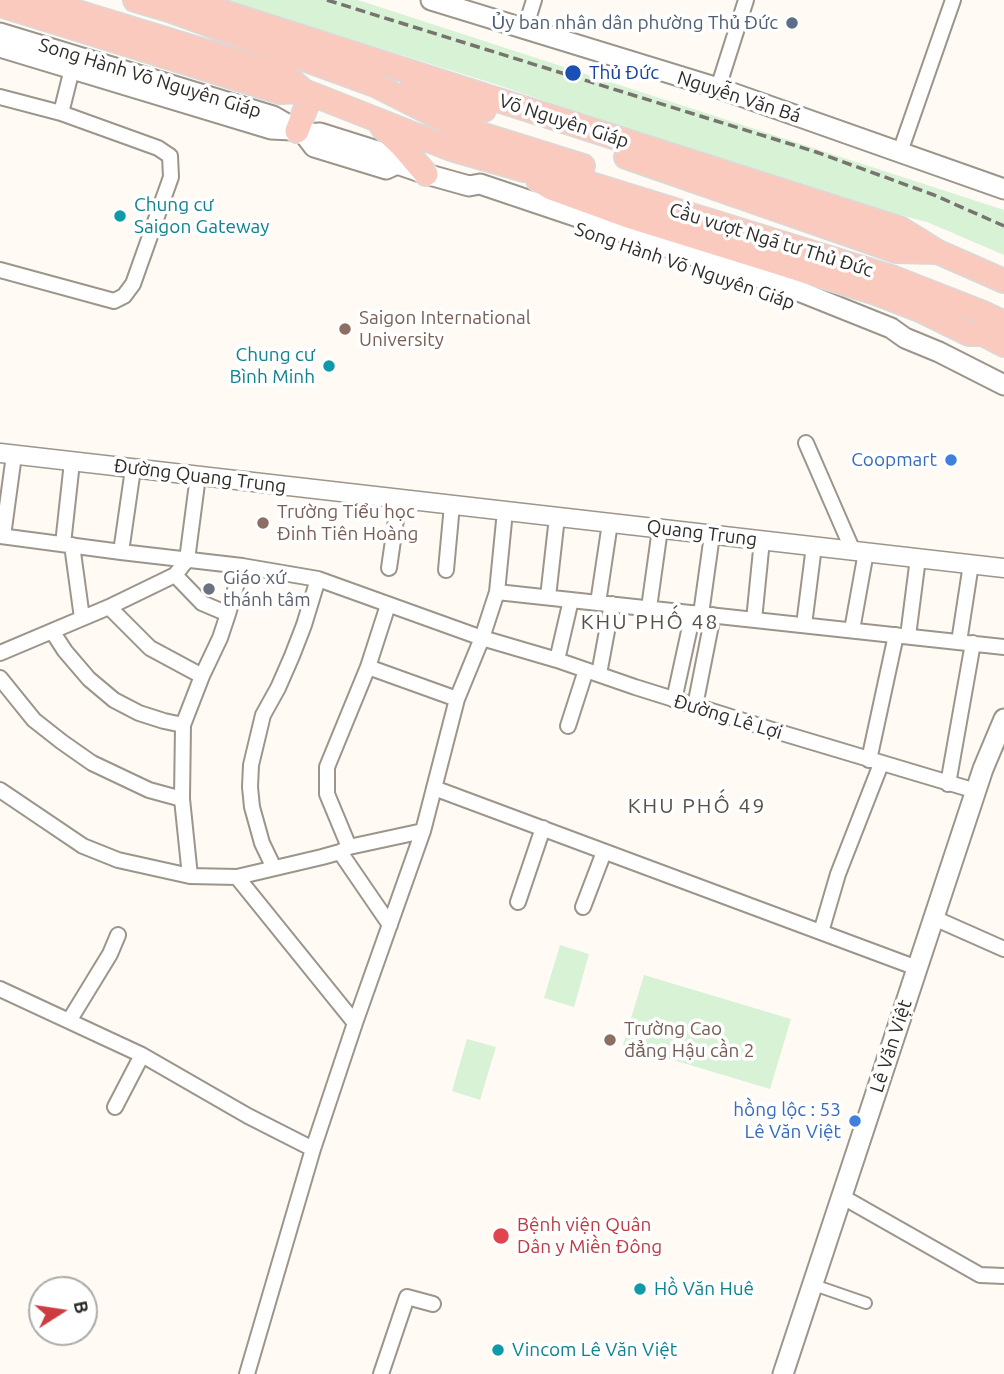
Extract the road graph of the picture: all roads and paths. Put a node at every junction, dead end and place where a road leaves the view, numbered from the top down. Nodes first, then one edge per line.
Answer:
1 (38, 0) edge
2 (135, 0) edge
3 (431, 0) edge
4 (534, 0) edge
5 (746, 0) edge
6 (953, 0) edge
7 (182, 4) edge
8 (0, 5) edge
9 (525, 29) junction
10 (0, 33) edge
11 (0, 47) edge
12 (72, 69) junction
13 (375, 85) junction
14 (718, 88) junction
15 (308, 92) junction
16 (0, 97) edge
17 (61, 113) junction
18 (374, 120) junction
19 (300, 132) junction
20 (900, 152) junction
21 (532, 164) junction
22 (426, 174) junction
23 (1004, 189) edge
24 (937, 252) junction
25 (0, 270) edge
26 (1004, 281) edge
27 (1004, 307) edge
28 (1004, 323) edge
29 (969, 334) junction
30 (1004, 345) edge
31 (1004, 360) edge
32 (1002, 384) edge
33 (806, 443) dead end
34 (7, 454) edge
35 (72, 462) junction
36 (133, 468) junction
37 (198, 476) junction
38 (399, 499) junction
39 (452, 505) junction
40 (505, 511) junction
41 (557, 517) junction
42 (610, 523) junction
43 (660, 528) junction
44 (712, 535) junction
45 (1, 536) edge
46 (762, 540) junction
47 (68, 545) junction
48 (814, 546) junction
49 (859, 551) junction
50 (121, 552) junction
51 (918, 558) junction
52 (187, 560) junction
53 (971, 564) junction
54 (242, 566) junction
55 (389, 568) dead end
56 (1004, 568) edge
57 (446, 570) dead end
58 (175, 575) junction
59 (318, 579) junction
60 (497, 592) junction
61 (548, 597) junction
62 (571, 600) junction
63 (605, 604) junction
64 (388, 605) junction
65 (108, 607) junction
66 (649, 608) junction
67 (229, 614) junction
68 (703, 614) junction
69 (82, 618) junction
70 (754, 620) junction
71 (804, 625) junction
72 (852, 630) junction
73 (52, 631) junction
74 (902, 636) junction
75 (482, 638) junction
76 (966, 643) junction
77 (1004, 647) edge
78 (1, 649) edge
79 (557, 660) junction
80 (368, 667) junction
81 (592, 672) junction
82 (202, 676) junction
83 (0, 678) edge
84 (457, 699) junction
85 (674, 700) junction
86 (695, 706) junction
87 (1004, 719) edge
88 (183, 725) junction
89 (568, 726) dead end
90 (875, 762) junction
91 (948, 783) junction
92 (433, 788) junction
93 (0, 790) edge
94 (976, 791) junction
95 (182, 799) junction
96 (543, 828) junction
97 (423, 831) junction
98 (344, 849) junction
99 (604, 852) junction
100 (274, 868) junction
101 (190, 876) junction
102 (237, 877) junction
103 (518, 902) dead end
104 (583, 907) dead end
105 (934, 918) junction
106 (390, 925) junction
107 (821, 932) junction
108 (118, 935) dead end
109 (1004, 949) edge
110 (917, 968) junction
111 (0, 989) edge
112 (69, 1021) junction
113 (355, 1023) junction
114 (142, 1055) junction
115 (115, 1107) dead end
116 (313, 1149) junction
117 (841, 1196) junction
118 (1004, 1276) edge
119 (811, 1284) junction
120 (866, 1303) dead end
121 (433, 1304) dead end
122 (247, 1374) edge
123 (381, 1374) edge
124 (783, 1374) edge

1 - 15 highway, Võ Nguyên Giáp
2 - 7 highway, Võ Nguyên Giáp
3 - 9 main road, Nguyễn Văn Bá
4 - 9 street
5 - 14 street
6 - 20 street
7 - 13 highway, Võ Nguyên Giáp
7 - 24 highway, Võ Nguyên Giáp
8 - 15 highway, Võ Nguyên Giáp
9 - 14 main road, Nguyễn Văn Bá
10 - 19 main road, Song Hành Võ Nguyên Giáp
11 - 12 main road, Song Hành Võ Nguyên Giáp
12 - 17 street
12 - 19 main road, Song Hành Võ Nguyên Giáp
13 - 21 highway, Võ Nguyên Giáp
13 - 24 highway, Võ Nguyên Giáp
14 - 20 main road, Nguyễn Văn Bá
15 - 18 highway, Võ Nguyên Giáp
15 - 19 highway
16 - 17 street
17 - 25 street
18 - 21 highway, Võ Nguyên Giáp
18 - 22 highway
19 - 22 main road, Song Hành Võ Nguyên Giáp
20 - 23 main road, Nguyễn Văn Bá
21 - 27 highway, Cầu vượt Ngã tư Thủ Đức
21 - 28 highway, Cầu vượt Ngã tư Thủ Đức
21 - 29 highway, Võ Nguyên Giáp
22 - 32 main road, Song Hành Võ Nguyên Giáp
24 - 26 highway, Võ Nguyên Giáp
29 - 30 highway, Võ Nguyên Giáp
29 - 31 highway, Võ Nguyên Giáp
33 - 49 street
34 - 35 street, Đường Quang Trung
34 - 45 street
35 - 36 street, Đường Quang Trung
35 - 47 street
36 - 37 street, Đường Quang Trung
36 - 50 street
37 - 38 street, Đường Quang Trung
37 - 52 street
38 - 39 street, Quang Trung
38 - 55 street
39 - 40 street, Quang Trung
39 - 57 street
40 - 41 street, Quang Trung
40 - 60 street
41 - 42 street, Quang Trung
41 - 61 street
42 - 43 street, Quang Trung
42 - 63 street
43 - 44 street, Quang Trung
43 - 66 street
44 - 46 street, Quang Trung
44 - 68 street
45 - 47 street, Đường Lê Lợi
46 - 48 street, Quang Trung
46 - 70 street
47 - 50 street, Đường Lê Lợi
47 - 69 street
48 - 49 street, Quang Trung
48 - 71 street
49 - 51 street, Quang Trung
49 - 72 street
50 - 52 street, Đường Lê Lợi
51 - 53 street, Quang Trung
51 - 74 street
52 - 54 street, Đường Lê Lợi
52 - 58 street
53 - 56 street, Quang Trung
53 - 76 street
54 - 59 street, Đường Lê Lợi
54 - 67 street
58 - 65 street
58 - 67 street
59 - 64 street, Đường Lê Lợi
59 - 100 street
60 - 61 street
60 - 75 street
61 - 62 street
62 - 63 street
62 - 79 street
63 - 66 street
63 - 81 street
64 - 75 street, Đường Lê Lợi
64 - 80 street
65 - 69 street
65 - 82 street
66 - 68 street
67 - 82 street
68 - 70 street
68 - 85 street
68 - 86 street
69 - 73 street
70 - 71 street
71 - 72 street
72 - 74 street
73 - 78 street
73 - 88 street
74 - 76 street
74 - 90 street
75 - 79 street, Đường Lê Lợi
75 - 84 street
76 - 77 street
76 - 91 street
79 - 81 street, Đường Lê Lợi
80 - 84 street
80 - 98 street
81 - 85 street, Đường Lê Lợi
81 - 89 street
82 - 88 street
83 - 95 street
84 - 92 street
85 - 86 street, Đường Lê Lợi
86 - 90 street, Đường Lê Lợi
87 - 94 main road, Lê Văn Việt
88 - 95 street
90 - 91 street, Đường Lê Lợi
90 - 107 street
91 - 94 street, Đường Lê Lợi
92 - 96 street
92 - 97 street
93 - 101 street
94 - 105 main road, Lê Văn Việt
95 - 101 street
96 - 99 street
96 - 103 street
97 - 98 street
97 - 106 street
98 - 100 street
98 - 106 street
99 - 104 street
99 - 107 street
100 - 102 street
101 - 102 street
102 - 113 street
105 - 109 street
105 - 110 main road, Lê Văn Việt
106 - 113 street
107 - 110 street
108 - 112 street
110 - 117 main road, Lê Văn Việt
111 - 112 street
112 - 114 street
113 - 116 street
114 - 115 street
114 - 116 street
116 - 122 street
117 - 118 street
117 - 119 main road, Lê Văn Việt
119 - 120 street
119 - 124 main road, Lê Văn Việt
121 - 123 street

